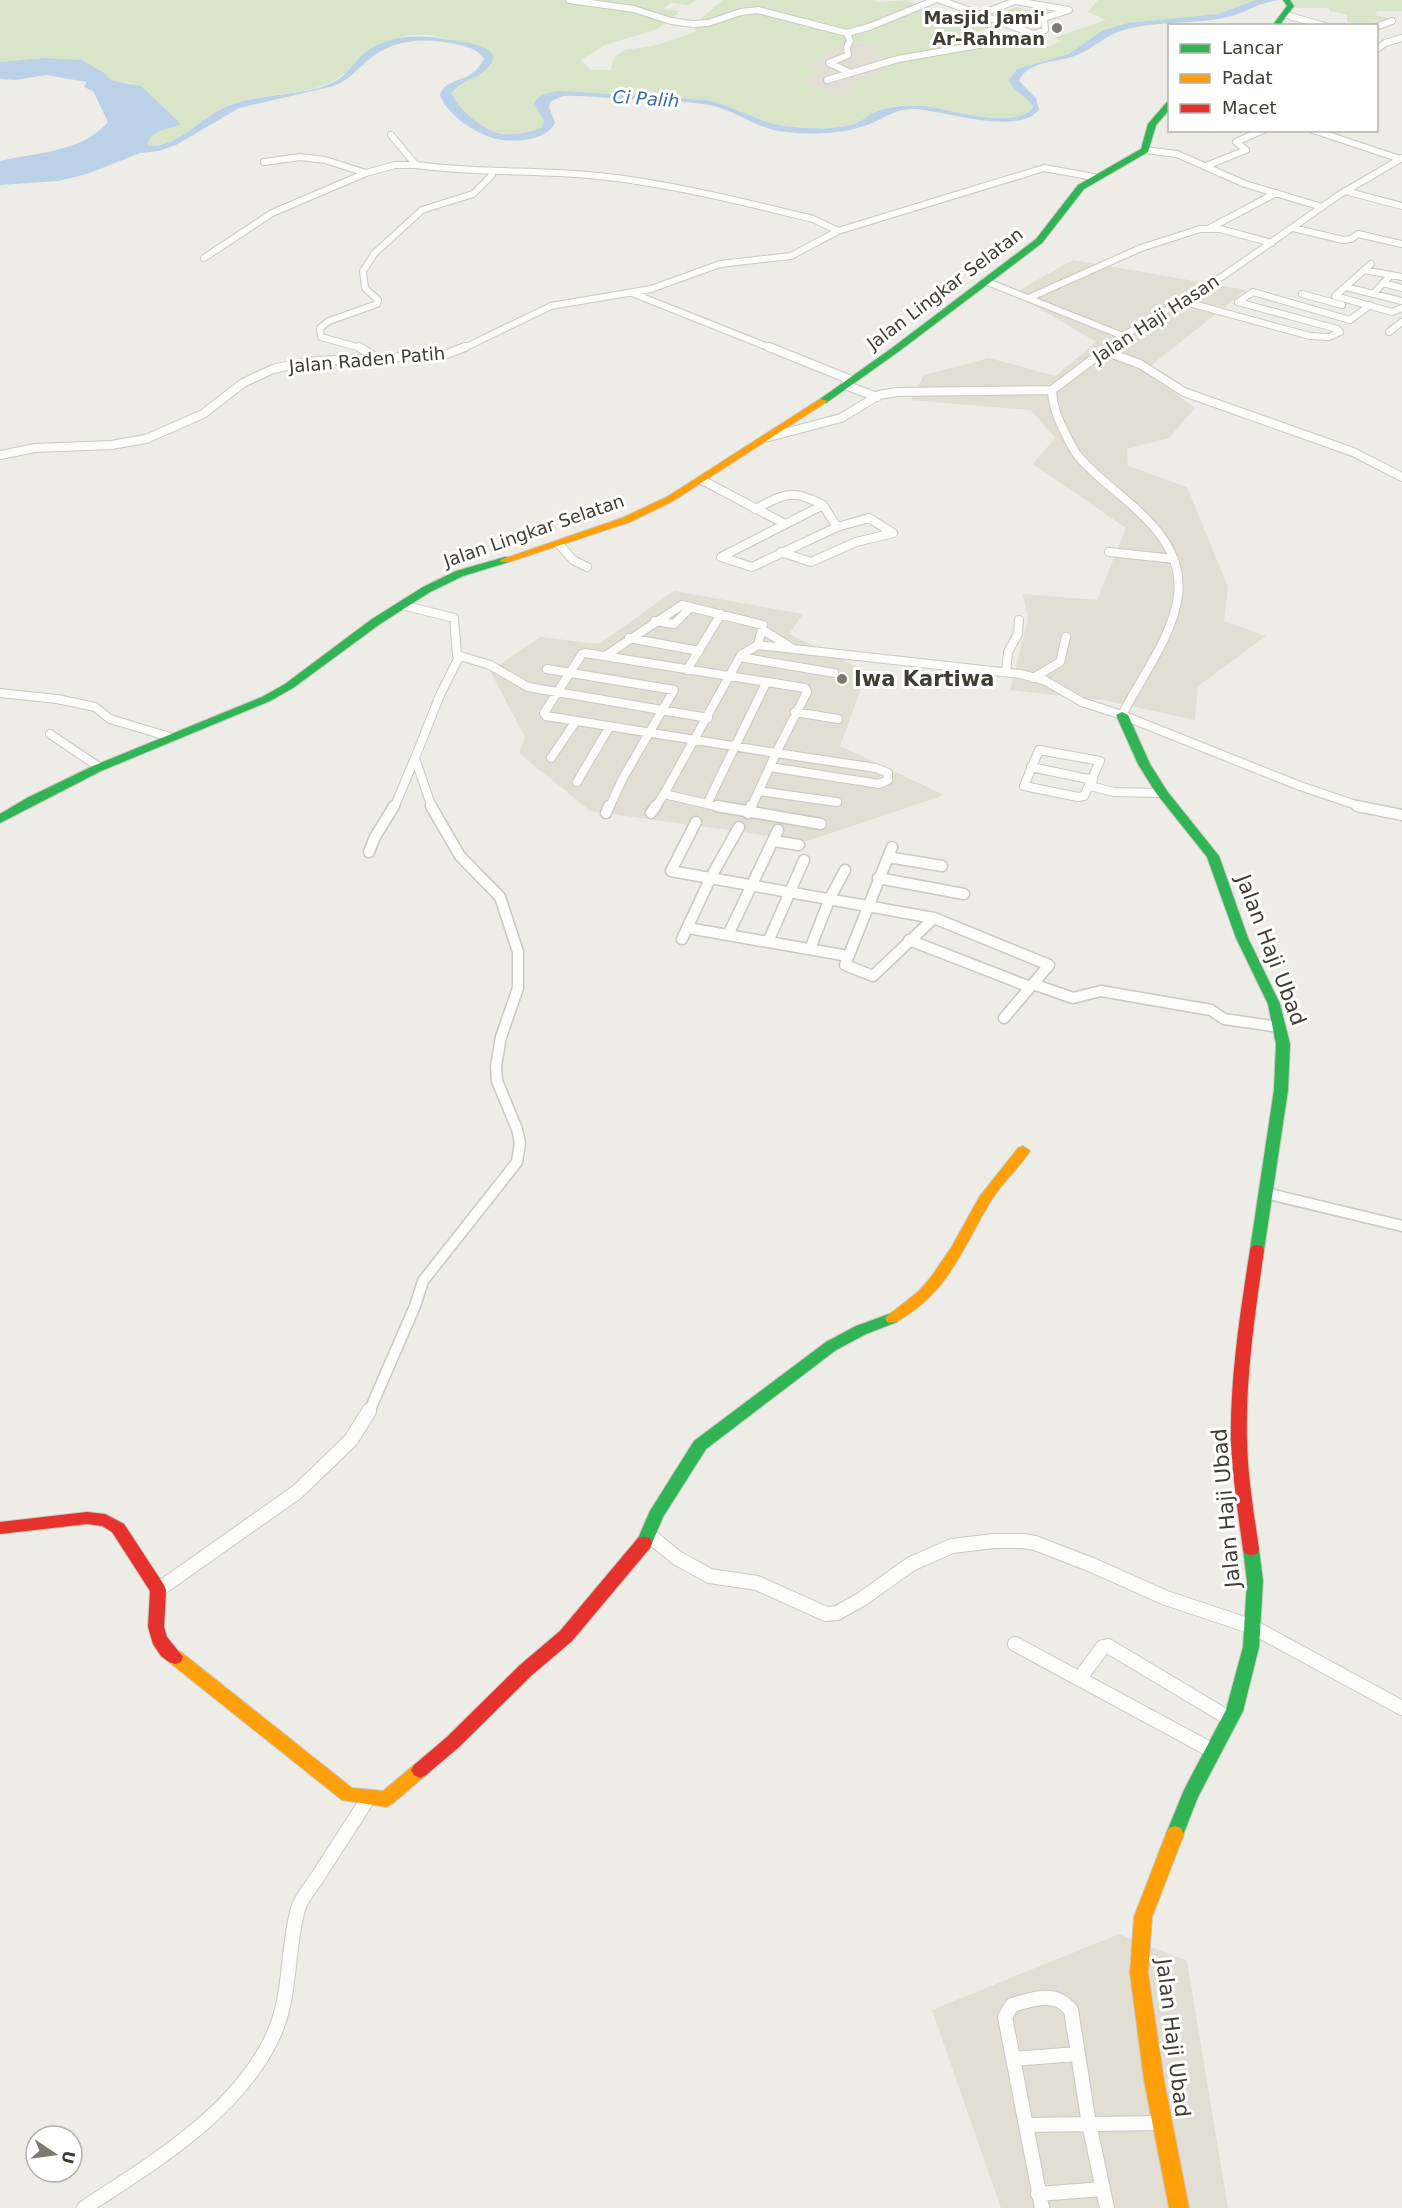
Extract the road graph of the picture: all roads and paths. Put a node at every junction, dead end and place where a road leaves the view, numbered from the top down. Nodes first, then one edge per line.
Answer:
1 (570, 0) edge
2 (935, 0) edge
3 (940, 0) edge
4 (1288, 7) edge
5 (980, 15) junction
6 (1392, 21) dead end
7 (1276, 24) edge
8 (1321, 24) edge
9 (1378, 27) edge
10 (847, 33) junction
11 (1034, 34) junction
12 (1386, 38) dead end
13 (1402, 38) edge
14 (1395, 40) junction
15 (1378, 49) edge
16 (851, 73) junction
17 (827, 80) dead end
18 (1168, 106) edge
19 (1258, 132) edge
20 (1319, 132) edge
21 (391, 135) dead end
22 (1145, 150) junction
23 (1401, 158) edge
24 (264, 162) dead end
25 (416, 165) junction
26 (1206, 166) junction
27 (366, 173) junction
28 (491, 173) junction
29 (1094, 177) junction
30 (1345, 191) junction
31 (1275, 194) junction
32 (1402, 206) edge
33 (1322, 207) junction
34 (1209, 228) junction
35 (1293, 228) junction
36 (838, 231) junction
37 (1272, 243) junction
38 (1402, 244) edge
39 (204, 258) dead end
40 (1371, 264) dead end
41 (1364, 270) junction
42 (1391, 275) junction
43 (1402, 277) edge
44 (986, 281) junction
45 (1383, 284) junction
46 (1346, 287) junction
47 (1402, 288) edge
48 (632, 293) junction
49 (1373, 294) junction
50 (1031, 297) junction
51 (1332, 299) junction
52 (1182, 301) junction
53 (1402, 301) edge
54 (1289, 303) junction
55 (1370, 305) junction
56 (1315, 310) junction
57 (1363, 310) junction
58 (1400, 311) edge
59 (1302, 320) junction
60 (1402, 322) edge
61 (1288, 330) junction
62 (1389, 332) dead end
63 (1123, 336) junction
64 (1104, 351) junction
65 (377, 358) junction
66 (848, 382) junction
67 (1052, 390) junction
68 (877, 397) junction
69 (769, 437) junction
70 (0, 455) edge
71 (1402, 477) edge
72 (702, 480) junction
73 (823, 505) junction
74 (755, 509) junction
75 (785, 524) junction
76 (837, 527) junction
77 (559, 544) junction
78 (781, 552) junction
79 (1109, 552) dead end
80 (1174, 559) junction
81 (586, 567) dead end
82 (402, 605) junction
83 (691, 607) junction
84 (722, 614) junction
85 (1019, 620) dead end
86 (655, 621) junction
87 (763, 630) junction
88 (1066, 637) dead end
89 (629, 638) junction
90 (758, 645) junction
91 (793, 648) junction
92 (699, 651) junction
93 (604, 656) junction
94 (459, 657) junction
95 (740, 657) junction
96 (547, 669) dead end
97 (687, 670) junction
98 (1006, 672) junction
99 (834, 673) dead end
100 (571, 674) junction
101 (730, 677) junction
102 (1033, 678) junction
103 (766, 683) junction
104 (557, 692) junction
105 (0, 693) edge
106 (663, 710) junction
107 (795, 712) junction
108 (1122, 715) junction
109 (708, 718) junction
110 (838, 718) dead end
111 (576, 721) junction
112 (610, 726) junction
113 (650, 732) junction
114 (50, 734) dead end
115 (170, 737) junction
116 (696, 740) junction
117 (735, 746) junction
118 (777, 753) junction
119 (415, 758) junction
120 (551, 758) dead end
121 (813, 759) junction
122 (99, 767) junction
123 (770, 767) junction
124 (1031, 767) junction
125 (808, 773) junction
126 (577, 782) dead end
127 (1092, 783) junction
128 (759, 791) junction
129 (1162, 794) junction
130 (664, 795) junction
131 (837, 802) dead end
132 (707, 804) junction
133 (606, 813) dead end
134 (651, 813) dead end
135 (748, 813) junction
136 (1402, 815) edge
137 (0, 819) edge
138 (696, 822) dead end
139 (821, 824) dead end
140 (739, 827) dead end
141 (778, 830) dead end
142 (774, 841) junction
143 (799, 845) dead end
144 (892, 847) dead end
145 (369, 852) dead end
146 (888, 857) junction
147 (804, 860) dead end
148 (942, 866) dead end
149 (845, 870) dead end
150 (711, 877) junction
151 (878, 878) junction
152 (752, 884) junction
153 (791, 891) junction
154 (964, 894) dead end
155 (830, 898) junction
156 (868, 905) junction
157 (934, 918) junction
158 (688, 928) junction
159 (728, 935) junction
160 (682, 939) dead end
161 (909, 940) junction
162 (768, 942) junction
163 (810, 949) junction
164 (848, 956) junction
165 (1032, 986) junction
166 (1004, 1018) dead end
167 (1279, 1027) junction
168 (1023, 1151) dead end
169 (1265, 1192) junction
170 (1402, 1226) edge
171 (0, 1527) edge
172 (649, 1535) junction
173 (158, 1590) junction
174 (1254, 1627) junction
175 (1016, 1644) dead end
176 (1079, 1679) junction
177 (1402, 1708) edge
178 (1230, 1719) junction
179 (1213, 1751) junction
180 (369, 1797) junction
181 (1077, 2054) junction
182 (1013, 2059) junction
183 (1162, 2123) junction
184 (1089, 2124) junction
185 (1026, 2125) junction
186 (1103, 2189) junction
187 (1040, 2201) edge
188 (84, 2208) edge
189 (1107, 2208) edge
190 (1179, 2208) edge

1 - 10 street
2 - 10 street
3 - 5 street
4 - 7 street
4 - 8 street
5 - 11 street
5 - 11 street
6 - 9 street
10 - 16 street
11 - 16 street
12 - 14 street
13 - 14 street
14 - 15 street
16 - 17 street
18 - 22 street
19 - 26 street
20 - 23 street
21 - 25 street
22 - 26 street
22 - 29 street, Jalan Lingkar Selatan
23 - 30 street, Jalan Haji Hasan
24 - 27 street
25 - 27 street
25 - 28 street
26 - 31 street
27 - 39 street
28 - 36 street
28 - 65 street
29 - 36 street, Jalan Raden Patih
29 - 44 street, Jalan Lingkar Selatan
30 - 32 street
30 - 33 street, Jalan Haji Hasan
31 - 33 street
31 - 34 street
33 - 35 street, Jalan Haji Hasan
34 - 37 street
34 - 50 street
35 - 37 street, Jalan Haji Hasan
35 - 38 street
36 - 48 street, Jalan Raden Patih
37 - 52 street, Jalan Haji Hasan
40 - 41 street
41 - 42 street
41 - 46 street
42 - 43 street
42 - 45 street
44 - 50 street
44 - 66 street, Jalan Lingkar Selatan
45 - 47 street
45 - 49 street
46 - 49 street
46 - 51 street
48 - 65 street, Jalan Raden Patih
48 - 66 street
49 - 53 street
50 - 63 street
51 - 54 street
51 - 55 street
51 - 56 street
51 - 57 street
52 - 61 street
52 - 63 street, Jalan Haji Hasan
54 - 56 street
54 - 59 street
55 - 57 street
55 - 58 street
56 - 57 street
56 - 59 street
59 - 61 street
59 - 61 street
60 - 62 street
63 - 64 street, Jalan Haji Hasan
64 - 67 street, Jalan Haji Hasan
64 - 71 street
65 - 70 street, Jalan Raden Patih
66 - 68 street
66 - 69 street, Jalan Lingkar Selatan
67 - 68 street
67 - 80 street
68 - 69 street
69 - 72 street, Jalan Lingkar Selatan
72 - 74 street
72 - 77 street, Jalan Lingkar Selatan
73 - 74 street
73 - 75 street
73 - 76 street
74 - 75 street
75 - 78 street
76 - 78 street
76 - 78 street
77 - 81 street
77 - 82 street, Jalan Lingkar Selatan
79 - 80 street
80 - 108 street
82 - 94 street
82 - 115 street, Jalan Lingkar Selatan
83 - 84 street
83 - 86 street
83 - 86 street
84 - 87 street
84 - 92 street
85 - 98 street
86 - 89 street
87 - 90 street
87 - 91 street
88 - 102 street
89 - 92 street
89 - 93 street
90 - 91 street
90 - 95 street
91 - 98 street
92 - 97 street
93 - 97 street
93 - 100 street
94 - 104 street
94 - 119 street
95 - 99 street
95 - 101 street
96 - 100 street
97 - 101 street
98 - 102 street
100 - 104 street
100 - 106 street
101 - 103 street
101 - 109 street
102 - 108 street
103 - 107 street
103 - 117 street
104 - 106 street
104 - 111 street
105 - 115 street
106 - 109 street
106 - 113 street
107 - 110 street
107 - 118 street
108 - 129 street, Jalan Haji Ubad
108 - 136 street
109 - 116 street
111 - 112 street
111 - 120 street
112 - 113 street
112 - 126 street
113 - 116 street
113 - 133 street
114 - 122 street
115 - 122 street, Jalan Lingkar Selatan
116 - 117 street
116 - 130 street
117 - 118 street
117 - 132 street
118 - 121 street
118 - 123 street
119 - 145 street
119 - 173 street
121 - 125 street
121 - 125 street
122 - 137 street, Jalan Lingkar Selatan
123 - 125 street
123 - 128 street
124 - 127 street
124 - 127 street
124 - 127 street
127 - 129 street
128 - 131 street
128 - 135 street
129 - 167 street, Jalan Haji Ubad
130 - 132 street
130 - 134 street
132 - 135 street
135 - 139 street
138 - 150 street
140 - 150 street
141 - 142 street
142 - 143 street
142 - 152 street
144 - 146 street
146 - 148 street
146 - 151 street
147 - 153 street
149 - 155 street
150 - 152 street
150 - 158 street
151 - 154 street
151 - 156 street
152 - 153 street
152 - 159 street
153 - 155 street
153 - 162 street
155 - 156 street
155 - 163 street
156 - 157 street
156 - 164 street
157 - 161 street
157 - 165 street
158 - 159 street
158 - 160 street
159 - 162 street
161 - 164 street
161 - 165 street
162 - 163 street
163 - 164 street
165 - 166 street
165 - 167 street
167 - 169 street, Jalan Haji Ubad
168 - 172 street
169 - 170 street
169 - 174 street, Jalan Haji Ubad
171 - 173 street
172 - 174 street
172 - 180 street
173 - 180 street
174 - 177 street
174 - 178 street, Jalan Haji Ubad
175 - 176 street
176 - 178 street
176 - 179 street
178 - 179 street, Jalan Haji Ubad
179 - 183 street, Jalan Haji Ubad
180 - 188 street
181 - 182 street
181 - 182 street
181 - 184 street
182 - 185 street
183 - 184 street
183 - 190 street, Jalan Haji Ubad
184 - 185 street
184 - 186 street
185 - 187 street
186 - 187 street
186 - 189 street

